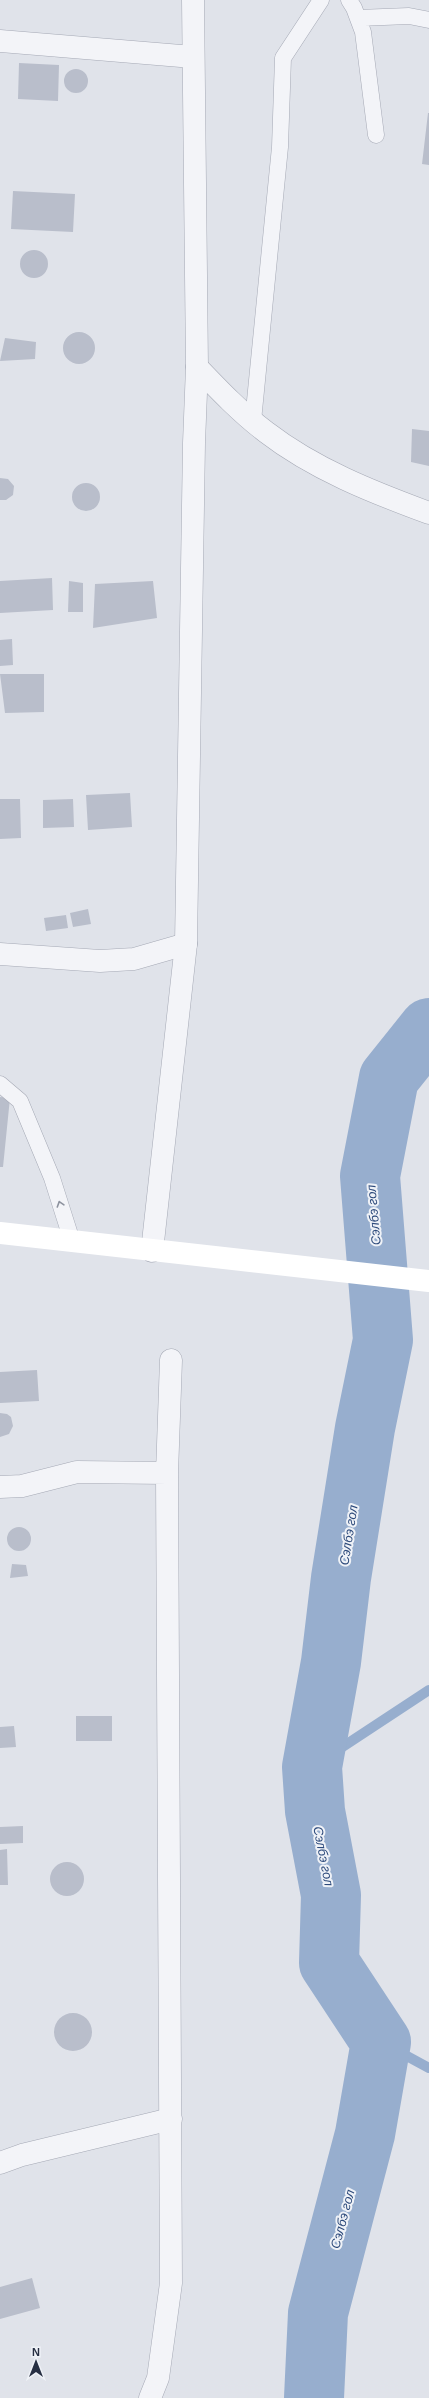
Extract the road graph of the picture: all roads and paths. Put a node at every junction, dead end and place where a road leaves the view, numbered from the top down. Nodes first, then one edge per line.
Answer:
1 (192, 0) edge
2 (321, 0) edge
3 (349, 0) edge
4 (358, 18) junction
5 (429, 20) edge
6 (0, 41) edge
7 (193, 57) junction
8 (376, 135) dead end
9 (197, 367) junction
10 (254, 421) junction
11 (429, 514) edge
12 (186, 944) junction
13 (0, 954) edge
14 (0, 1084) edge
15 (0, 1233) edge
16 (72, 1241) junction
17 (152, 1251) junction
18 (429, 1281) edge
19 (171, 1360) dead end
20 (167, 1473) junction
21 (0, 1487) edge
22 (171, 2119) junction
23 (0, 2163) edge
24 (150, 2398) edge

1 - 7 street
2 - 10 lane
3 - 4 lane
4 - 5 lane
4 - 8 lane
6 - 7 street
7 - 9 street
9 - 10 street
9 - 12 street
10 - 11 street
12 - 13 street
12 - 17 street
16 -> 14 lane
15 - 16 main road
16 - 17 main road
17 - 18 main road
19 - 20 street
20 - 21 street
20 - 22 street
22 - 23 street
22 - 24 street

